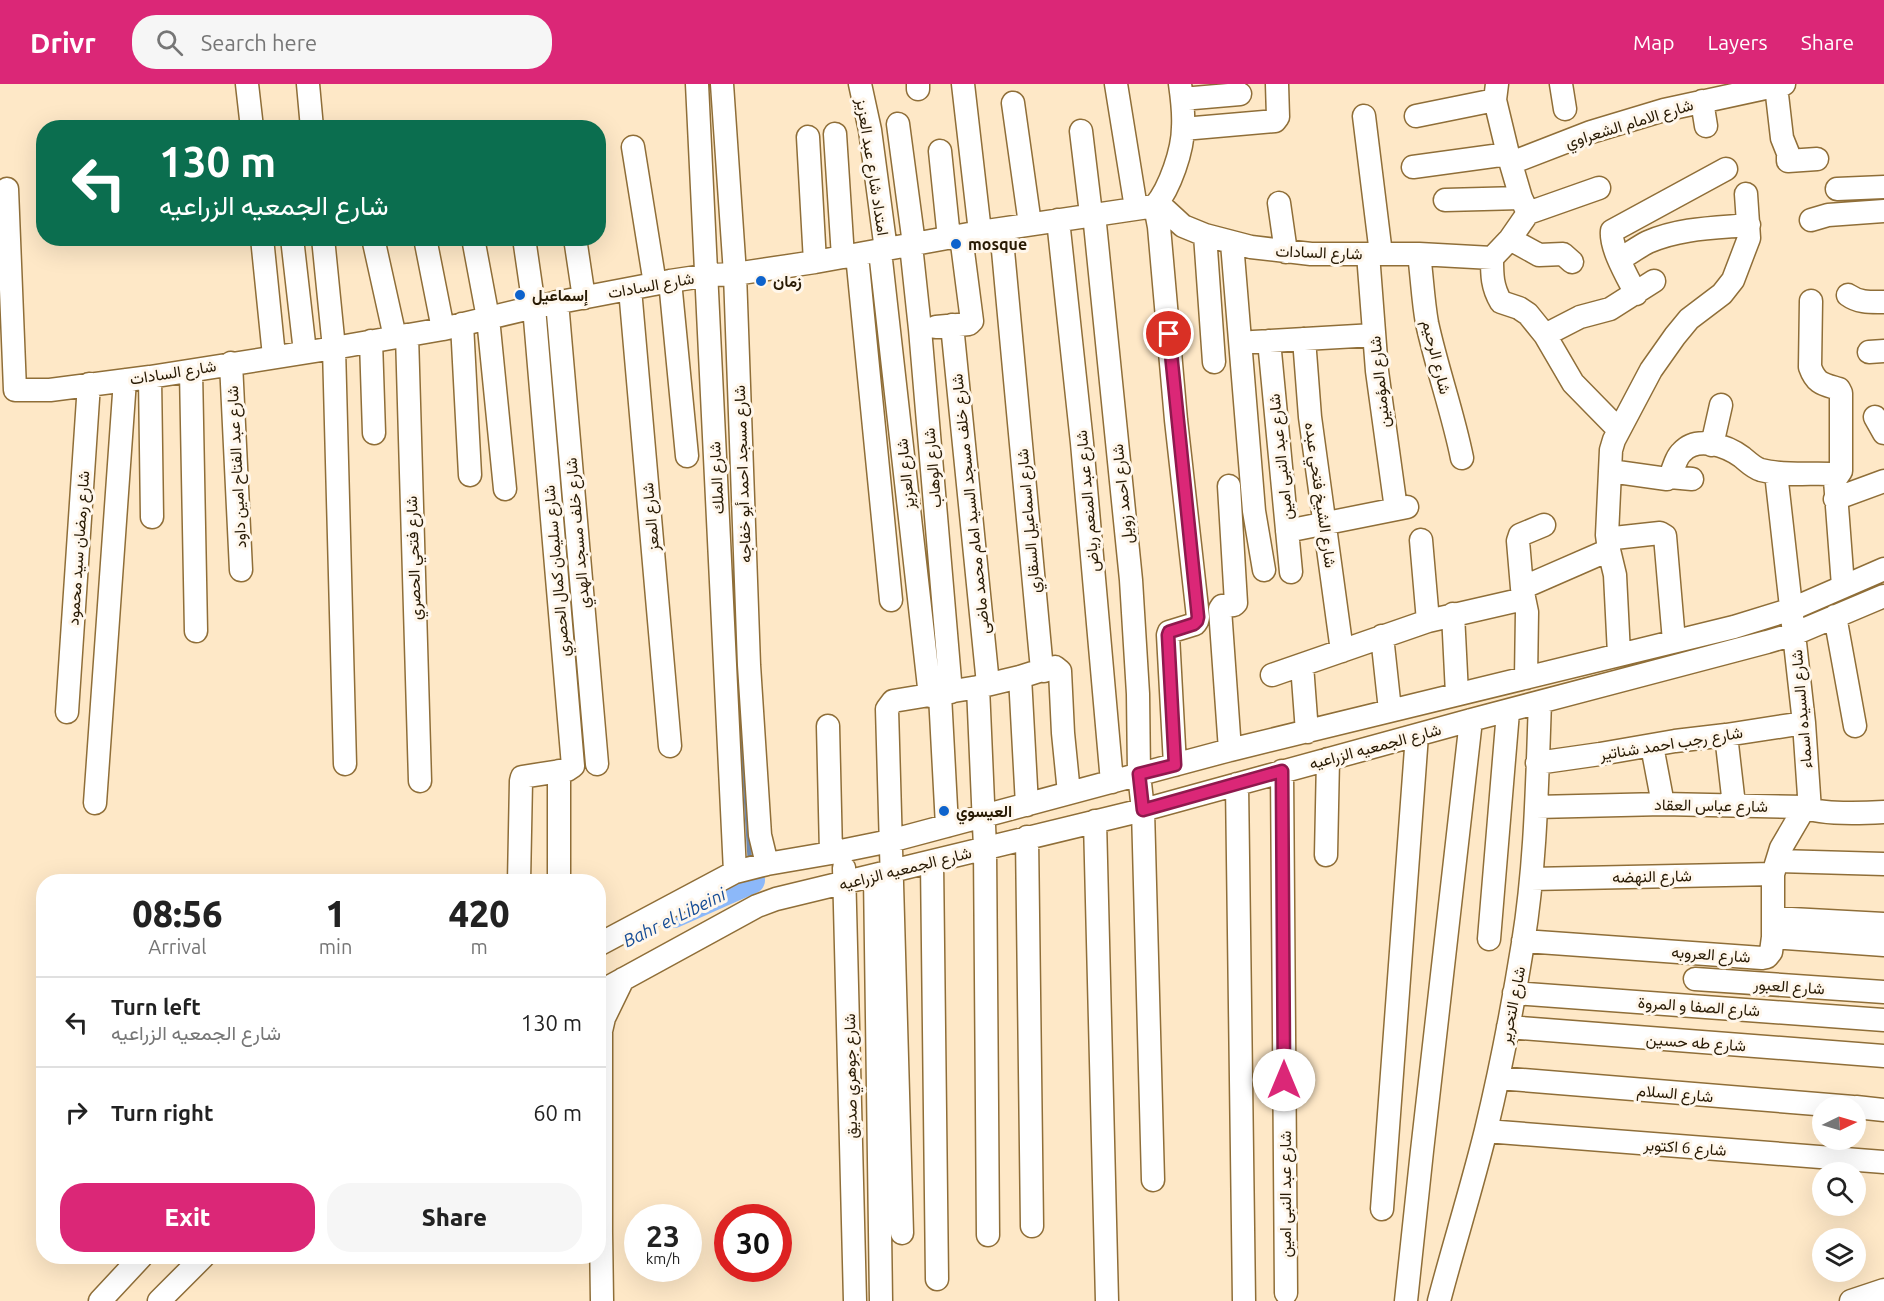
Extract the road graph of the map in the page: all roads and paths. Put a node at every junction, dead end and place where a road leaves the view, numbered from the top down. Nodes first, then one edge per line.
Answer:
1 (247, 84) edge
2 (308, 84) edge
3 (697, 84) edge
4 (722, 84) edge
5 (860, 84) edge
6 (963, 84) edge
7 (1116, 84) edge
8 (1277, 84) edge
9 (1561, 84) edge
10 (1773, 85) edge
11 (1181, 92) edge
12 (1496, 92) edge
13 (1240, 94) dead end
14 (1702, 101) junction
15 (1013, 103) dead end
16 (1565, 109) dead end
17 (1364, 116) dead end
18 (1416, 116) dead end
19 (251, 120) edge
20 (311, 120) edge
21 (898, 124) dead end
22 (1706, 126) dead end
23 (1184, 129) junction
24 (1081, 131) dead end
25 (835, 134) dead end
26 (808, 137) dead end
27 (633, 147) dead end
28 (940, 152) dead end
29 (1509, 158) junction
30 (1817, 159) dead end
31 (1413, 167) dead end
32 (1726, 169) dead end
33 (1884, 187) edge
34 (1599, 188) dead end
35 (7, 189) dead end
36 (1838, 189) dead end
37 (1746, 194) dead end
38 (1445, 200) dead end
39 (1279, 203) dead end
40 (1149, 206) junction
41 (1524, 206) junction
42 (1884, 211) edge
43 (1093, 214) junction
44 (1058, 220) junction
45 (1811, 220) dead end
46 (1030, 224) junction
47 (1749, 225) junction
48 (973, 234) junction
49 (1205, 236) junction
50 (1510, 239) junction
51 (1232, 243) junction
52 (912, 244) junction
53 (263, 246) edge
54 (293, 246) edge
55 (324, 246) edge
56 (375, 246) edge
57 (427, 246) edge
58 (474, 246) edge
59 (525, 246) edge
60 (576, 246) edge
61 (883, 250) junction
62 (1286, 252) junction
63 (1375, 254) junction
64 (1419, 254) junction
65 (850, 256) junction
66 (1492, 258) junction
67 (1620, 259) junction
68 (815, 261) junction
69 (1572, 262) dead end
70 (720, 274) junction
71 (663, 282) junction
72 (630, 289) junction
73 (1848, 295) dead end
74 (584, 298) junction
75 (1811, 301) dead end
76 (557, 302) junction
77 (1884, 302) edge
78 (534, 307) junction
79 (488, 318) junction
80 (952, 325) junction
81 (452, 326) junction
82 (920, 329) junction
83 (1374, 335) junction
84 (1545, 335) junction
85 (401, 336) junction
86 (1304, 339) junction
87 (370, 341) junction
88 (1269, 341) junction
89 (1240, 342) junction
90 (333, 348) junction
91 (305, 352) junction
92 (274, 357) junction
93 (1214, 362) dead end
94 (231, 363) junction
95 (191, 370) junction
96 (150, 377) junction
97 (125, 380) junction
98 (88, 384) junction
99 (1721, 405) dead end
100 (1619, 430) junction
101 (374, 433) dead end
102 (1712, 445) junction
103 (687, 456) dead end
104 (1462, 458) dead end
105 (1610, 471) junction
106 (1776, 473) junction
107 (470, 476) dead end
108 (1884, 481) edge
109 (1229, 486) dead end
110 (505, 489) dead end
111 (1835, 489) junction
112 (152, 517) dead end
113 (1325, 523) junction
114 (1544, 525) dead end
115 (1287, 531) junction
116 (1421, 540) dead end
117 (1608, 542) junction
118 (1884, 569) edge
119 (241, 570) dead end
120 (1264, 570) dead end
121 (1291, 572) dead end
122 (1843, 586) junction
123 (1523, 594) junction
124 (1884, 596) edge
125 (891, 600) dead end
126 (1792, 609) junction
127 (1454, 614) junction
128 (1834, 616) junction
129 (1428, 621) junction
130 (196, 631) dead end
131 (1794, 634) junction
132 (1382, 636) junction
133 (1674, 641) junction
134 (1342, 651) junction
135 (1619, 654) junction
136 (1302, 665) junction
137 (1042, 670) junction
138 (1272, 675) dead end
139 (1020, 677) junction
140 (1526, 678) junction
141 (983, 686) junction
142 (940, 694) junction
143 (1458, 694) junction
144 (1540, 702) junction
145 (1390, 710) junction
146 (1508, 711) junction
147 (67, 712) dead end
148 (1471, 720) junction
149 (1804, 723) junction
150 (828, 726) dead end
151 (1855, 726) dead end
152 (1307, 732) junction
153 (1417, 735) junction
154 (1726, 735) junction
155 (670, 746) dead end
156 (1652, 746) junction
157 (1230, 750) junction
158 (1328, 759) junction
159 (1537, 763) junction
160 (345, 764) dead end
161 (597, 764) dead end
162 (1175, 765) junction
163 (559, 771) junction
164 (1282, 771) junction
165 (1139, 774) junction
166 (420, 781) dead end
167 (1112, 782) junction
168 (1237, 784) junction
169 (1069, 793) junction
170 (95, 802) dead end
171 (1663, 804) junction
172 (1027, 805) junction
173 (1734, 805) junction
174 (1536, 807) junction
175 (1807, 809) junction
176 (1143, 810) junction
177 (1884, 812) edge
178 (985, 817) junction
179 (1095, 821) junction
180 (947, 826) junction
181 (1027, 837) junction
182 (890, 841) junction
183 (985, 848) junction
184 (837, 852) junction
185 (1326, 855) dead end
186 (777, 862) junction
187 (932, 862) junction
188 (1884, 864) edge
189 (1775, 867) junction
190 (735, 872) junction
191 (519, 874) edge
192 (559, 874) edge
193 (883, 874) junction
194 (1531, 879) junction
195 (846, 883) junction
196 (793, 894) junction
197 (1884, 924) edge
198 (1773, 928) junction
199 (1489, 939) dead end
200 (606, 941) edge
201 (1523, 941) junction
202 (1884, 945) edge
203 (1695, 979) dead end
204 (622, 980) junction
205 (606, 989) edge
206 (1884, 992) edge
207 (1514, 993) junction
208 (606, 1014) edge
209 (1884, 1020) edge
210 (1508, 1027) junction
211 (1884, 1056) edge
212 (1498, 1078) junction
213 (1812, 1104) edge
214 (1866, 1108) edge
215 (1884, 1110) edge
216 (1486, 1131) junction
217 (1884, 1162) edge
218 (1153, 1180) dead end
219 (1382, 1209) dead end
220 (1032, 1227) dead end
221 (902, 1233) dead end
222 (988, 1235) dead end
223 (134, 1264) edge
224 (196, 1264) edge
225 (601, 1264) edge
226 (937, 1279) dead end
227 (1884, 1290) edge
228 (1286, 1293) dead end
229 (100, 1301) edge
230 (159, 1301) edge
231 (602, 1301) edge
232 (855, 1301) edge
233 (881, 1301) edge
234 (1107, 1301) edge
235 (1244, 1301) edge
236 (1407, 1301) edge
237 (1438, 1301) edge
238 (1851, 1301) edge

1 - 19 street
2 - 20 street
3 - 70 street, شارع الملك
4 - 70 street, شارع مسجد احمد أبو خفاجه
5 - 61 street, امتداد شارع عبد العزيز
6 - 48 street
7 - 40 street
8 - 23 street
9 - 16 street
10 - 14 street, شارع الامام الشعراوي
10 - 30 street
11 - 13 street
11 - 23 street
12 - 18 street
12 - 29 street
14 - 22 street
14 - 29 street, شارع الامام الشعراوي
15 - 46 street
17 - 63 street, شارع المؤمنين
21 - 52 street, شارع الوهاب
23 - 40 street
24 - 43 street, شارع احمد زويل
25 - 65 street
26 - 68 street
27 - 71 street
28 - 48 street
29 - 31 street, شارع الامام الشعراوي
29 - 41 street
32 - 67 street
33 - 36 street
34 - 41 street
35 - 98 street, شارع السادات
37 - 47 street
38 - 41 street
39 - 62 street
40 - 43 street, شارع السادات
40 - 49 street, شارع السادات
40 - 162 street
41 - 50 street
42 - 45 street
43 - 44 street, شارع السادات
43 - 165 street, شارع احمد زويل
44 - 46 street, شارع السادات
44 - 167 street, شارع عبد المنعم رياض
46 - 48 street, شارع السادات
47 - 67 street
47 - 100 street
48 - 52 street, شارع السادات
48 - 80 street
48 - 137 street, شارع اسماعيل السقاري
49 - 51 street, شارع السادات
49 - 93 street
50 - 66 street
50 - 69 street
51 - 62 street, شارع السادات
51 - 89 street
52 - 61 street, شارع السادات
52 - 82 street, شارع الوهاب
53 - 92 street
54 - 91 street
55 - 90 street
56 - 85 street, شارع فتحي الحصري
57 - 81 street
58 - 79 street
59 - 78 street
60 - 74 street
61 - 65 street, شارع السادات
61 - 142 street, شارع العزيز
62 - 63 street, شارع السادات
63 - 64 street, شارع السادات
63 - 83 street, شارع المؤمنين
64 - 66 street, شارع السادات
64 - 104 street, شارع الرحيم
65 - 68 street, شارع السادات
65 - 125 street
66 - 84 street
67 - 84 street
68 - 70 street, شارع السادات
70 - 71 street, شارع السادات
70 - 186 street, شارع مسجد احمد أبو خفاجه
70 - 190 street, شارع الملك
71 - 72 street, شارع السادات
71 - 103 street
72 - 74 street, شارع السادات
72 - 155 street, شارع المعز
73 - 77 street
74 - 76 street, شارع السادات
75 - 111 street
76 - 78 street, شارع السادات
76 - 161 street, شارع خلف مسجد الهدي
78 - 79 street, شارع السادات
78 - 163 street, شارع سليمان كمال الحصري
79 - 81 street, شارع السادات
79 - 110 street
80 - 82 street
80 - 141 street, شارع خلف مسجد السيد امام محمد ماضى
81 - 85 street, شارع السادات
81 - 107 street
82 - 142 street, شارع الوهاب
83 - 86 street
83 - 113 street, شارع المؤمنين
84 - 100 street
85 - 87 street, شارع السادات
85 - 166 street, شارع فتحي الحصري
86 - 88 street
86 - 113 street, شارع الشيخ فتحي عبده
87 - 90 street, شارع السادات
87 - 101 street
88 - 89 street
88 - 115 street, شارع عبد النبى امين
89 - 120 street
90 - 91 street, شارع السادات
90 - 160 street
91 - 92 street, شارع السادات
92 - 94 street, شارع السادات
94 - 95 street, شارع السادات
94 - 119 street, شارع عبد الفتاح امين داود
95 - 96 street, شارع السادات
95 - 130 street
96 - 97 street, شارع السادات
96 - 112 street
97 - 98 street, شارع السادات
97 - 170 street
98 - 147 street, شارع رمضان سيد محمود
99 - 102 street
100 - 105 street
102 - 105 street
102 - 106 street
105 - 117 street
106 - 111 street
106 - 126 street, شارع السيده اسماء
108 - 111 street
109 - 157 street
111 - 122 street
113 - 115 street
113 - 134 street, شارع الشيخ فتحي عبده
114 - 123 street
115 - 121 street, شارع عبد النبى امين
116 - 129 street
117 - 123 street
117 - 133 street
117 - 135 street
118 - 122 street, شارع الجمعيه الزراعيه
122 - 126 street, شارع الجمعيه الزراعيه
123 - 127 street
123 - 140 street
124 - 128 street, شارع الجمعيه الزراعيه
126 - 131 street, شارع السيده اسماء
126 - 133 street, شارع الجمعيه الزراعيه
127 - 129 street
127 - 143 street
128 - 131 street, شارع الجمعيه الزراعيه
128 - 151 street
129 - 132 street
131 - 144 street, شارع الجمعيه الزراعيه
131 - 149 street, شارع السيده اسماء
132 - 134 street
132 - 145 street
133 - 135 street, شارع الجمعيه الزراعيه
134 - 136 street
135 - 140 street, شارع الجمعيه الزراعيه
136 - 138 street
136 - 152 street
137 - 139 street
137 - 169 street
139 - 141 street
139 - 172 street
140 - 143 street, شارع الجمعيه الزراعيه
141 - 142 street
141 - 178 street, شارع خلف مسجد السيد امام محمد ماضى
142 - 180 street, شارع العزيز
142 - 182 street
143 - 145 street, شارع الجمعيه الزراعيه
144 - 146 street, شارع الجمعيه الزراعيه
144 - 159 street, شارع التحرير
145 - 152 street, شارع الجمعيه الزراعيه
146 - 148 street, شارع الجمعيه الزراعيه
146 - 199 street
148 - 153 street, شارع الجمعيه الزراعيه
148 - 236 street
149 - 154 street, شارع رجب احمد شناتير
149 - 175 street, شارع السيده اسماء
150 - 184 street, شارع جوهري صديق
152 - 157 street, شارع الجمعيه الزراعيه
153 - 158 street, شارع الجمعيه الزراعيه
153 - 219 street
154 - 156 street, شارع رجب احمد شناتير
154 - 173 street
156 - 159 street, شارع رجب احمد شناتير
156 - 171 street
157 - 162 street, شارع الجمعيه الزراعيه
158 - 164 street, شارع الجمعيه الزراعيه
158 - 185 street
159 - 174 street, شارع التحرير
162 - 165 street, شارع الجمعيه الزراعيه
163 - 191 street
163 - 192 street
164 - 168 street, شارع الجمعيه الزراعيه
164 - 228 street, شارع عبد النبى امين
165 - 167 street, شارع الجمعيه الزراعيه
165 - 176 street, شارع احمد زويل
167 - 169 street, شارع الجمعيه الزراعيه
168 - 176 street, شارع الجمعيه الزراعيه
168 - 235 street
169 - 172 street, شارع الجمعيه الزراعيه
171 - 173 street, شارع عباس العقاد
171 - 174 street, شارع عباس العقاد
172 - 178 street, شارع الجمعيه الزراعيه
173 - 175 street, شارع عباس العقاد
174 - 194 street, شارع التحرير
175 - 177 street, شارع عباس العقاد
175 - 189 street
176 - 179 street, شارع الجمعيه الزراعيه
176 - 218 street, شارع احمد زويل
178 - 180 street, شارع الجمعيه الزراعيه
178 - 183 street, شارع خلف مسجد السيد امام محمد ماضى
179 - 181 street, شارع الجمعيه الزراعيه
179 - 234 street
180 - 182 street, شارع الجمعيه الزراعيه
181 - 183 street, شارع الجمعيه الزراعيه
181 - 220 street
182 - 184 street, شارع الجمعيه الزراعيه
182 - 193 street
183 - 187 street, شارع الجمعيه الزراعيه
183 - 222 street, شارع خلف مسجد السيد امام محمد ماضى
184 - 186 street, شارع الجمعيه الزراعيه
184 - 195 street, شارع جوهري صديق
186 - 190 street, شارع الجمعيه الزراعيه
186 - 196 street, شارع مسجد احمد أبو خفاجه
187 - 193 street, شارع الجمعيه الزراعيه
187 - 226 street
188 - 189 street, شارع النهضه
189 - 194 street, شارع النهضه
189 - 198 street
190 - 200 street, شارع الجمعيه الزراعيه
193 - 195 street, شارع الجمعيه الزراعيه
193 - 221 street
193 - 233 street
194 - 201 street, شارع التحرير
195 - 196 street, شارع الجمعيه الزراعيه
195 - 232 street, شارع جوهري صديق
196 - 204 street, شارع الجمعيه الزراعيه
197 - 198 street
198 - 201 street, شارع العروبه
198 - 202 street, شارع العروبه
201 - 207 street, شارع التحرير
203 - 206 street, شارع العبور
204 - 205 street, شارع الجمعيه الزراعيه
204 - 208 street
207 - 209 street, شارع الصفا و المروة
207 - 210 street, شارع التحرير
210 - 211 street, شارع طه حسين
210 - 212 street, شارع التحرير
212 - 213 street, شارع السلام
212 - 216 street, شارع التحرير
214 - 215 street, شارع السلام
216 - 217 street, شارع 6 اكتوبر
216 - 237 street, شارع التحرير
223 - 229 street
224 - 230 street
225 - 231 street
227 - 238 street

